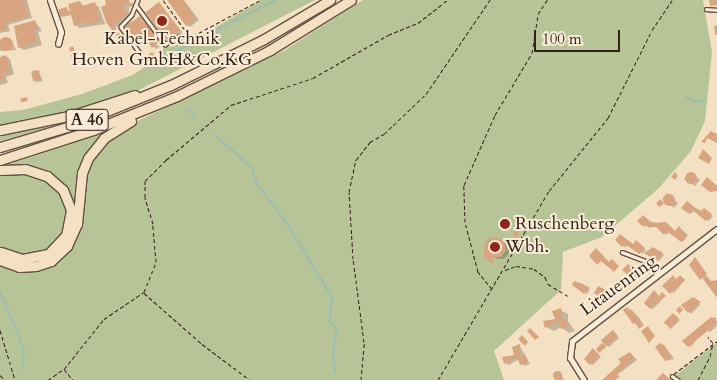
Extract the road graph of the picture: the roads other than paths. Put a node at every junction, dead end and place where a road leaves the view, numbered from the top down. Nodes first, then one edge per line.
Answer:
1 (50, 0) edge
2 (138, 0) edge
3 (330, 0) edge
4 (351, 0) edge
5 (136, 5) junction
6 (706, 9) dead end
7 (717, 10) edge
8 (180, 36) dead end
9 (58, 44) dead end
10 (140, 53) dead end
11 (171, 85) junction
12 (177, 96) junction
13 (0, 130) edge
14 (0, 147) edge
15 (0, 160) edge
16 (0, 170) edge
17 (717, 229) edge
18 (0, 252) edge
19 (622, 252) dead end
20 (0, 260) edge
21 (661, 273) junction
22 (672, 376) road end
23 (584, 380) edge
24 (678, 380) edge

1 - 9 street
2 - 5 lane
3 - 11 highway, A 46
4 - 12 highway, A 46
5 - 8 lane
5 - 10 lane
6 - 7 lane
11 - 13 highway
11 - 14 highway, A 46
12 - 15 highway, A 46
12 - 20 highway
16 - 18 highway
17 - 21 street, Litauenring
19 - 21 lane
21 - 23 street, Litauenring
22 - 24 lane

